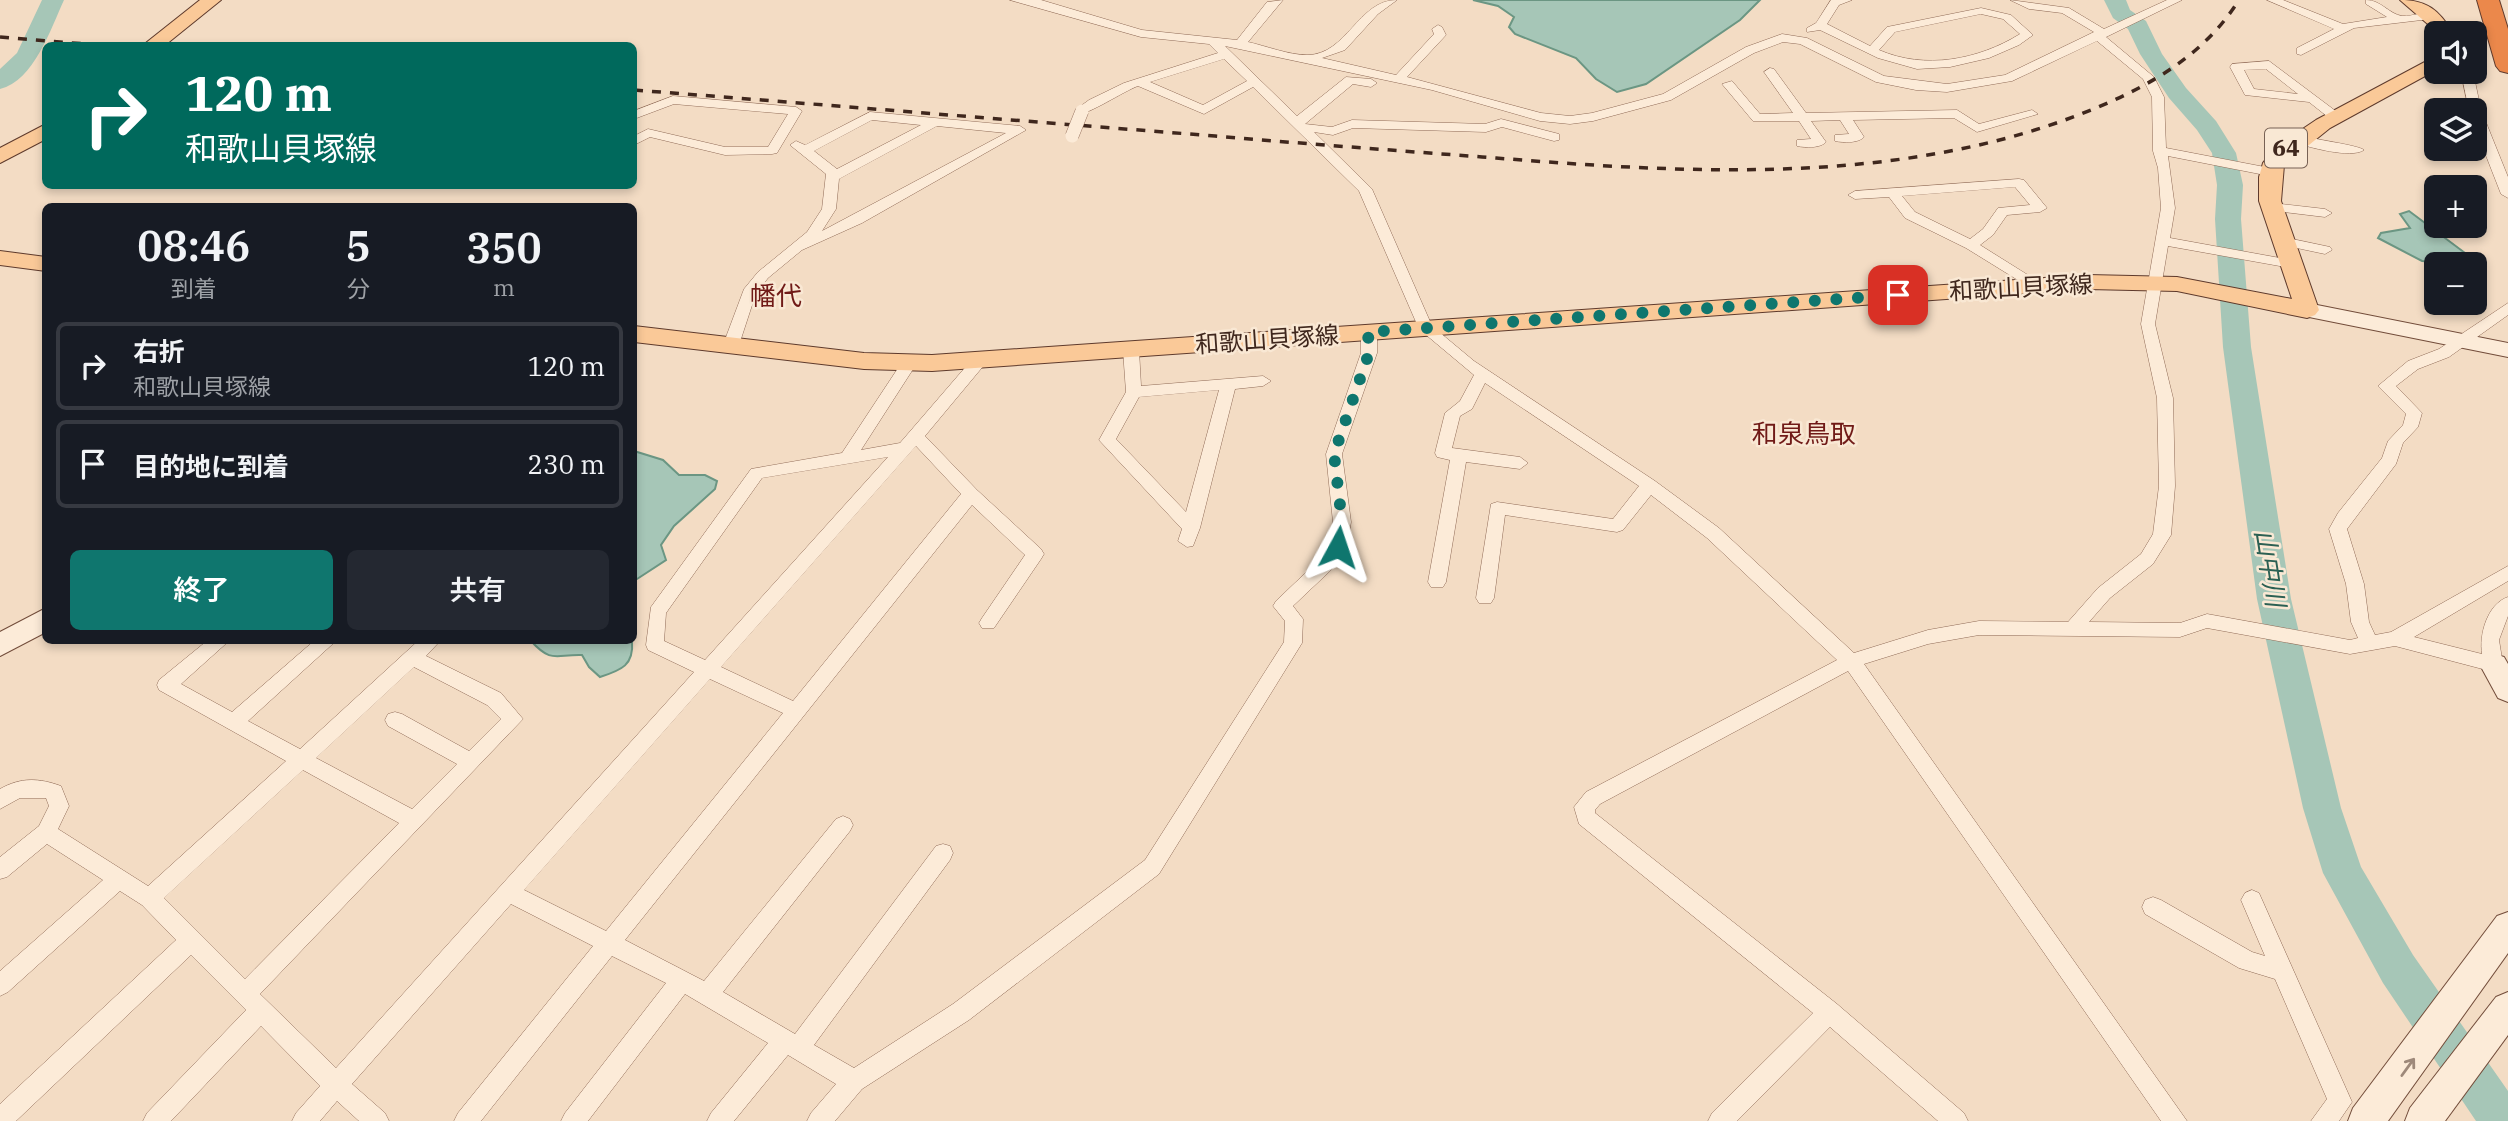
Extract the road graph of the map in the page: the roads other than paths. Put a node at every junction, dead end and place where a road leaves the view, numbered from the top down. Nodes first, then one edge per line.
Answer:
1 (212, 0) edge
2 (229, 0) edge
3 (1016, 0) edge
4 (1277, 0) edge
5 (1391, 0) edge
6 (1846, 0) edge
7 (2016, 0) edge
8 (2273, 0) edge
9 (2409, 0) edge
10 (2488, 0) edge
11 (2506, 0) edge
12 (2173, 2) edge
13 (2370, 2) dead end
14 (2508, 7) edge
15 (2430, 16) junction
16 (2400, 20) junction
17 (2434, 21) edge
18 (1820, 26) junction
19 (1438, 29) dead end
20 (2344, 29) junction
21 (2100, 34) junction
22 (1795, 38) junction
23 (1213, 41) junction
24 (156, 42) edge
25 (175, 42) edge
26 (1240, 44) junction
27 (1872, 51) junction
28 (2301, 51) dead end
29 (1224, 55) junction
30 (1310, 59) junction
31 (2508, 66) edge
32 (2424, 69) edge
33 (1770, 72) dead end
34 (1253, 82) junction
35 (1141, 83) junction
36 (1399, 84) junction
37 (1728, 84) dead end
38 (2471, 84) edge
39 (1937, 88) junction
40 (2312, 99) junction
41 (637, 114) edge
42 (1948, 114) junction
43 (2032, 114) dead end
44 (1843, 115) junction
45 (1802, 116) junction
46 (2337, 118) junction
47 (42, 120) edge
48 (935, 122) junction
49 (1299, 125) junction
50 (42, 132) edge
51 (783, 136) junction
52 (1072, 136) dead end
53 (1554, 137) dead end
54 (1840, 138) dead end
55 (637, 139) edge
56 (2298, 139) junction
57 (1802, 144) dead end
58 (0, 145) edge
59 (805, 150) junction
60 (2357, 150) dead end
61 (2160, 151) junction
62 (0, 157) edge
63 (2261, 170) junction
64 (2032, 175) dead end
65 (833, 177) junction
66 (2019, 183) junction
67 (1893, 193) junction
68 (2508, 194) edge
69 (1855, 195) dead end
70 (2272, 207) junction
71 (2325, 213) dead end
72 (2283, 241) junction
73 (2164, 242) junction
74 (1971, 245) junction
75 (798, 247) junction
76 (2325, 250) dead end
77 (0, 258) edge
78 (2281, 262) junction
79 (42, 263) edge
80 (2167, 283) junction
81 (2034, 285) junction
82 (2508, 308) edge
83 (2307, 310) junction
84 (1426, 329) junction
85 (1368, 332) junction
86 (637, 334) edge
87 (2462, 340) junction
88 (731, 345) junction
89 (1131, 350) junction
90 (2508, 350) edge
91 (980, 360) junction
92 (908, 363) junction
93 (1482, 374) junction
94 (1263, 381) dead end
95 (1228, 384) junction
96 (1134, 392) junction
97 (910, 442) junction
98 (1459, 455) junction
99 (847, 458) junction
100 (1520, 463) dead end
101 (1649, 485) junction
102 (971, 494) junction
103 (2508, 573) edge
104 (1437, 582) dead end
105 (1485, 598) dead end
106 (2508, 604) edge
107 (42, 620) edge
108 (988, 623) dead end
109 (2074, 627) junction
110 (2395, 639) junction
111 (216, 644) edge
112 (323, 644) edge
113 (428, 644) edge
114 (0, 645) edge
115 (2370, 645) junction
116 (413, 658) junction
117 (1851, 661) junction
118 (707, 669) junction
119 (2501, 677) edge
120 (797, 710) junction
121 (395, 720) dead end
122 (235, 721) junction
123 (303, 758) junction
124 (471, 762) junction
125 (0, 800) edge
126 (414, 821) junction
127 (843, 825) dead end
128 (46, 832) junction
129 (943, 853) dead end
130 (0, 870) edge
131 (119, 878) junction
132 (508, 892) junction
133 (149, 898) junction
134 (2252, 900) dead end
135 (2153, 907) dead end
136 (2508, 927) edge
137 (193, 939) junction
138 (609, 943) junction
139 (2283, 971) junction
140 (682, 981) junction
141 (0, 985) edge
142 (707, 995) junction
143 (254, 1001) junction
144 (2508, 1007) edge
145 (1829, 1012) junction
146 (791, 1044) junction
147 (855, 1081) junction
148 (336, 1085) junction
149 (0, 1120) edge
150 (155, 1121) edge
151 (304, 1121) edge
152 (377, 1121) edge
153 (466, 1121) edge
154 (573, 1121) edge
155 (719, 1121) edge
156 (819, 1121) edge
157 (1720, 1121) edge
158 (1956, 1121) edge
159 (2175, 1121) edge
160 (2323, 1121) edge
161 (2366, 1121) edge
162 (2423, 1121) edge

1 - 24 main road
2 - 25 main road
3 - 23 street
4 - 26 street
5 - 30 street
6 - 18 street
7 - 21 street
8 - 20 street
9 - 15 main road
10 - 31 highway
11 - 14 highway
12 - 21 street
13 - 16 street
15 - 16 street
15 - 17 main road
16 - 20 street
18 - 22 street
18 - 27 street
19 - 36 street
20 - 28 street
21 - 39 street
21 - 61 street
22 - 36 street
22 - 39 street
23 - 26 street
23 - 29 street
26 - 30 street
27 - 27 street
29 - 34 street
29 - 35 street
30 - 36 street
32 - 46 main road, 64
33 - 45 street
34 - 35 street
34 - 49 street
35 - 52 street, bridge
36 - 49 street
37 - 45 street
38 - 68 street
39 - 42 street
40 - 40 street
40 - 46 street
41 - 51 street
42 - 43 street
42 - 44 street
44 - 45 street
44 - 54 street
45 - 57 street
46 - 56 main road, 64
47 - 58 main road
48 - 59 street
48 - 65 street
48 - 75 street
49 - 53 street
49 - 84 street
50 - 62 main road
51 - 55 street
51 - 59 street
56 - 60 street
56 - 63 main road, 64
59 - 65 street
61 - 63 street
61 - 73 street
63 - 70 main road, 64
64 - 66 street
65 - 75 street
66 - 67 street
66 - 74 street
67 - 69 street
67 - 74 street
70 - 71 street
70 - 72 main road, 64
72 - 76 street
72 - 78 main road, 64
73 - 78 street
73 - 80 street
74 - 81 street
75 - 88 street
77 - 79 main road
78 - 83 main road, 64
80 - 81 main road, 和歌山貝塚線
80 - 83 main road, 和歌山貝塚線
80 - 109 street
81 - 84 main road, 和歌山貝塚線
82 - 87 street
83 - 87 main road
84 - 85 main road, 和歌山貝塚線
84 - 93 street
85 - 89 main road, 和歌山貝塚線
85 - 147 street
86 - 88 main road, 和歌山貝塚線
87 - 90 main road
87 - 115 street
88 - 92 main road, 和歌山貝塚線
89 - 91 main road, 和歌山貝塚線
89 - 96 street
91 - 92 main road, 和歌山貝塚線
91 - 97 street
92 - 99 street
93 - 98 street
93 - 101 street
94 - 95 street
95 - 96 street
95 - 96 street
97 - 99 street
97 - 102 street
97 - 118 street
98 - 100 street
98 - 104 street
99 - 118 street
101 - 105 street
101 - 117 street
102 - 108 street
102 - 120 street
103 - 110 street
106 - 119 street
107 - 114 main road
109 - 115 street
109 - 117 street
110 - 115 street
110 - 119 street
111 - 122 street
112 - 122 street
113 - 116 street
116 - 123 street
116 - 124 street
117 - 145 street
117 - 159 street
118 - 120 street
118 - 132 street
120 - 138 street
121 - 124 street
122 - 123 street
123 - 126 street
123 - 133 street
124 - 126 street
125 - 128 street
126 - 143 street
127 - 142 street
128 - 130 street
128 - 131 street
129 - 146 street
131 - 133 street
131 - 141 street
132 - 138 street
132 - 148 street
133 - 137 street
134 - 139 street
135 - 139 street
161 -> 136 main road
137 - 143 street
137 - 149 street
138 - 140 street
138 - 153 street
139 - 160 street
140 - 142 street
140 - 154 street
142 - 146 street
143 - 148 street
143 - 150 street
144 - 162 main road
145 - 157 street
145 - 158 street
146 - 147 street
146 - 155 street
147 - 156 street
148 - 151 street
148 - 152 street

